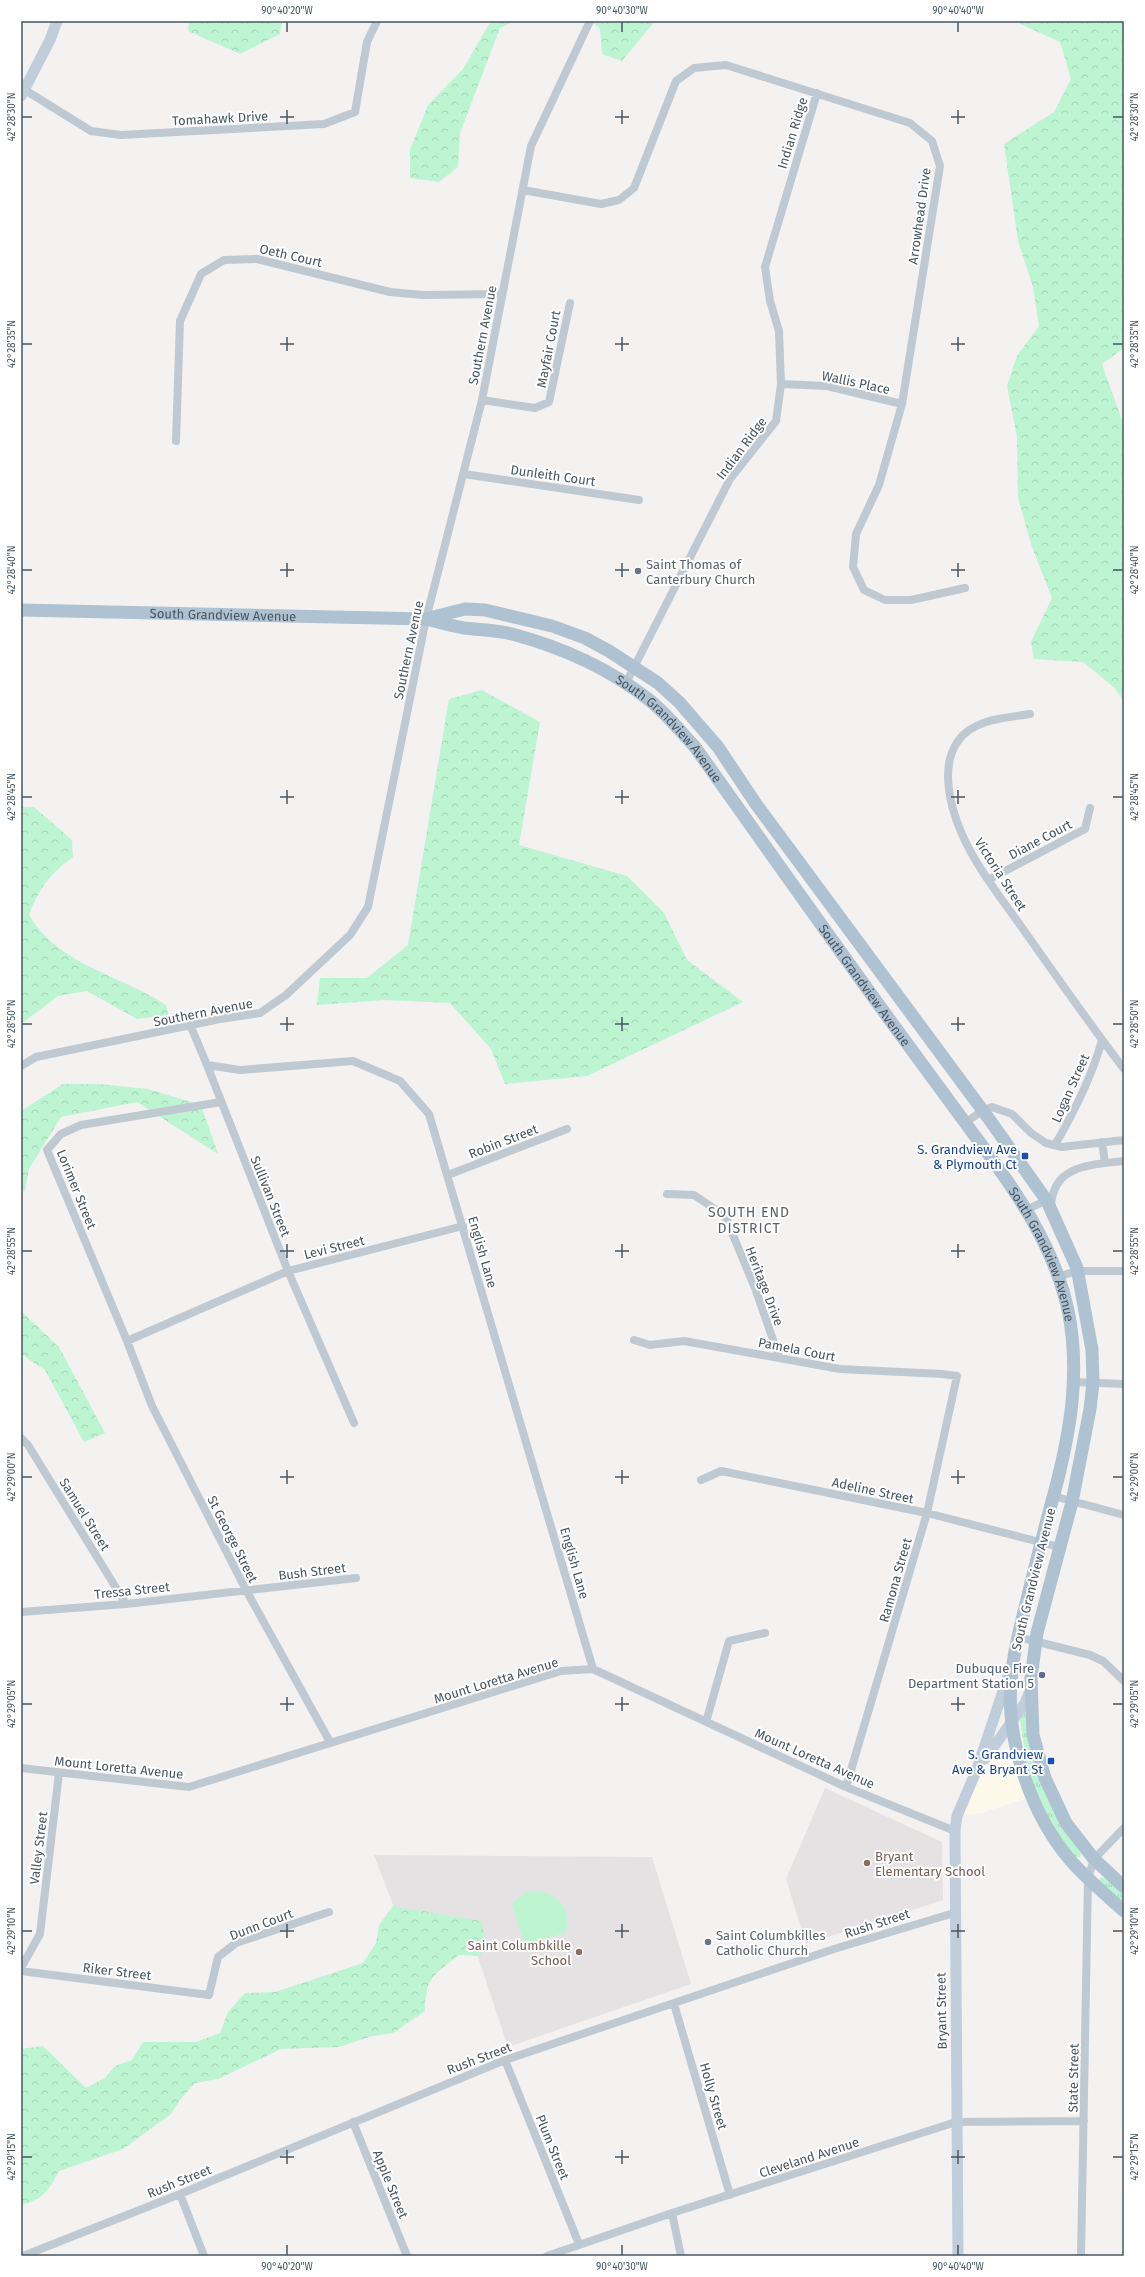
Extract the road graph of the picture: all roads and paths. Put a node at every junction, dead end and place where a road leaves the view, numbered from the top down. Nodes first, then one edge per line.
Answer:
1 (57, 21) edge
2 (377, 21) edge
3 (590, 21) edge
4 (23, 93) edge
5 (816, 93) junction
6 (523, 190) junction
7 (502, 294) junction
8 (570, 303) dead end
9 (781, 384) junction
10 (482, 400) junction
11 (902, 404) junction
12 (176, 441) dead end
13 (464, 474) junction
14 (639, 500) dead end
15 (965, 588) dead end
16 (21, 610) edge
17 (426, 619) junction
18 (635, 666) junction
19 (626, 683) junction
20 (1030, 714) dead end
21 (758, 807) junction
22 (1090, 808) dead end
23 (744, 817) junction
24 (988, 880) junction
25 (191, 1027) junction
26 (1102, 1040) junction
27 (207, 1065) junction
28 (21, 1066) edge
29 (1124, 1069) edge
30 (221, 1102) junction
31 (985, 1110) junction
32 (966, 1123) junction
33 (567, 1130) dead end
34 (1124, 1140) edge
35 (1102, 1142) junction
36 (1055, 1145) junction
37 (1124, 1161) edge
38 (1105, 1163) junction
39 (448, 1175) junction
40 (667, 1194) dead end
41 (1050, 1204) junction
42 (1026, 1210) junction
43 (463, 1226) junction
44 (288, 1271) junction
45 (1078, 1271) junction
46 (1124, 1271) edge
47 (1057, 1277) junction
48 (634, 1340) dead end
49 (127, 1341) junction
50 (779, 1357) junction
51 (957, 1376) joint
52 (1074, 1382) junction
53 (1093, 1383) junction
54 (1124, 1384) edge
55 (354, 1423) dead end
56 (21, 1438) edge
57 (700, 1480) dead end
58 (1053, 1496) junction
59 (1072, 1502) junction
60 (927, 1513) junction
61 (1124, 1515) edge
62 (1042, 1542) junction
63 (1060, 1547) junction
64 (356, 1578) dead end
65 (246, 1590) junction
66 (126, 1604) junction
67 (21, 1612) edge
68 (765, 1633) dead end
69 (1018, 1637) junction
70 (1036, 1640) junction
71 (1014, 1659) junction
72 (594, 1669) junction
73 (1124, 1681) edge
74 (1031, 1687) junction
75 (1013, 1720) junction
76 (706, 1722) junction
77 (330, 1742) junction
78 (993, 1748) junction
79 (1018, 1754) junction
80 (21, 1768) edge
81 (977, 1770) junction
82 (59, 1773) junction
83 (846, 1787) junction
84 (1124, 1828) edge
85 (955, 1830) junction
86 (1094, 1859) junction
87 (1088, 1878) junction
88 (1124, 1887) edge
89 (1124, 1911) edge
90 (328, 1912) dead end
91 (954, 1913) junction
92 (21, 1968) edge
93 (21, 1972) edge
94 (209, 1995) joint
95 (674, 2004) junction
96 (505, 2060) junction
97 (1084, 2121) junction
98 (353, 2122) junction
99 (956, 2122) junction
100 (180, 2194) junction
101 (730, 2195) junction
102 (672, 2213) junction
103 (579, 2244) junction
104 (23, 2256) edge
105 (204, 2256) edge
106 (407, 2256) edge
107 (547, 2256) edge
108 (680, 2256) edge
109 (958, 2256) edge
110 (1081, 2256) edge

1 - 4 main road
2 - 4 street, Tomahawk Drive
3 - 6 street, Southern Avenue
5 - 6 street, Arrowhead Drive
5 - 9 street, Indian Ridge
5 - 11 street, Arrowhead Drive
6 - 7 street, Southern Avenue
7 - 10 street, Southern Avenue
7 - 12 street, Oeth Court
8 - 10 street, Mayfair Court
9 - 11 street, Wallis Place
9 - 18 street, Indian Ridge
10 - 13 street, Southern Avenue
11 - 15 street, Arrowhead Drive
13 - 14 street, Dunleith Court
13 - 17 street, Southern Avenue
16 - 17 main road, South Grandview Avenue
17 - 18 main road, South Grandview Avenue
17 - 19 main road, South Grandview Avenue
17 - 25 street, Southern Avenue
18 - 19 street, Indian Ridge
18 - 21 main road, South Grandview Avenue
19 - 23 main road, South Grandview Avenue
20 - 24 street, Victoria Street
21 - 23 main road
21 - 31 main road, South Grandview Avenue
22 - 24 street, Diane Court
23 - 32 main road, South Grandview Avenue
24 - 26 street, Victoria Street
25 - 27 street
25 - 28 street, Southern Avenue
26 - 29 street, Victoria Street
26 - 36 street, Logan Street
27 - 30 street, Sullivan Street
27 - 39 street, English Lane
30 - 44 street, Sullivan Street
30 - 49 street, Lorimer Street
31 - 32 street
31 - 36 street
31 - 41 main road, South Grandview Avenue
32 - 42 main road, South Grandview Avenue
33 - 39 street, Robin Street
34 - 35 street
35 - 36 street
35 - 38 street
37 - 38 street
38 - 41 street
39 - 43 street, English Lane
40 - 50 street, Heritage Drive
41 - 42 street
41 - 45 main road, South Grandview Avenue
42 - 47 main road, South Grandview Avenue
43 - 44 street, Levi Street
43 - 72 street, English Lane
44 - 49 street, Levi Street
44 - 55 street, Sullivan Street
45 - 46 street
45 - 47 street
45 - 53 main road, South Grandview Avenue
47 - 52 main road, South Grandview Avenue
48 - 50 street, Pamela Court
49 - 65 street, St George Street
50 - 51 street, Pamela Court
51 - 60 street, Ramona Street
52 - 53 street
52 - 58 main road, South Grandview Avenue
53 - 54 street
53 - 59 main road, South Grandview Avenue
56 - 66 street, Samuel Street
57 - 60 street, Adeline Street
58 - 59 street
58 - 62 main road, South Grandview Avenue
59 - 61 street
59 - 63 main road, South Grandview Avenue
60 - 62 street, Adeline Street
60 - 83 street, Ramona Street
62 - 63 street, Adeline Street
62 - 69 main road, South Grandview Avenue
63 - 70 main road, South Grandview Avenue
64 - 65 street, Bush Street
65 - 66 street, Tressa Street
65 - 77 street, St George Street
66 - 67 street, Tressa Street
68 - 76 street
69 - 70 street
69 - 71 main road, South Grandview Avenue
70 - 73 street
70 - 74 main road, South Grandview Avenue
71 - 75 main road, South Grandview Avenue
71 - 81 main road
72 - 76 street, Mount Loretta Avenue
72 - 77 street, Mount Loretta Avenue
74 - 75 main road
74 - 86 main road, South Grandview Avenue
75 - 78 main road
75 - 79 main road, South Grandview Avenue
76 - 83 street, Mount Loretta Avenue
77 - 82 street, Mount Loretta Avenue
78 - 79 main road
78 - 81 main road
79 - 87 main road, South Grandview Avenue
80 - 82 street, Mount Loretta Avenue
81 - 85 main road, Bryant Street
82 - 92 street, Valley Street
83 - 85 street, Mount Loretta Avenue
84 - 86 street
85 - 91 main road, Bryant Street
86 - 87 street, State Street
86 - 88 main road, South Grandview Avenue
87 - 89 main road, South Grandview Avenue
87 - 97 street, State Street
90 - 94 street, Dunn Court
91 - 95 street, Rush Street
91 - 99 main road, Bryant Street
93 - 94 street, Riker Street
95 - 96 street, Rush Street
95 - 101 street, Holly Street
96 - 98 street, Rush Street
96 - 103 street, Plum Street
97 - 99 street, Cleveland Avenue
97 - 110 street, State Street
98 - 100 street, Rush Street
98 - 106 street, Apple Street
99 - 101 street, Cleveland Avenue
99 - 109 main road, Bryant Street
100 - 104 street, Rush Street
100 - 105 street
101 - 102 street, Cleveland Avenue
102 - 103 street, Cleveland Avenue
102 - 108 street
103 - 107 street, Cleveland Avenue

